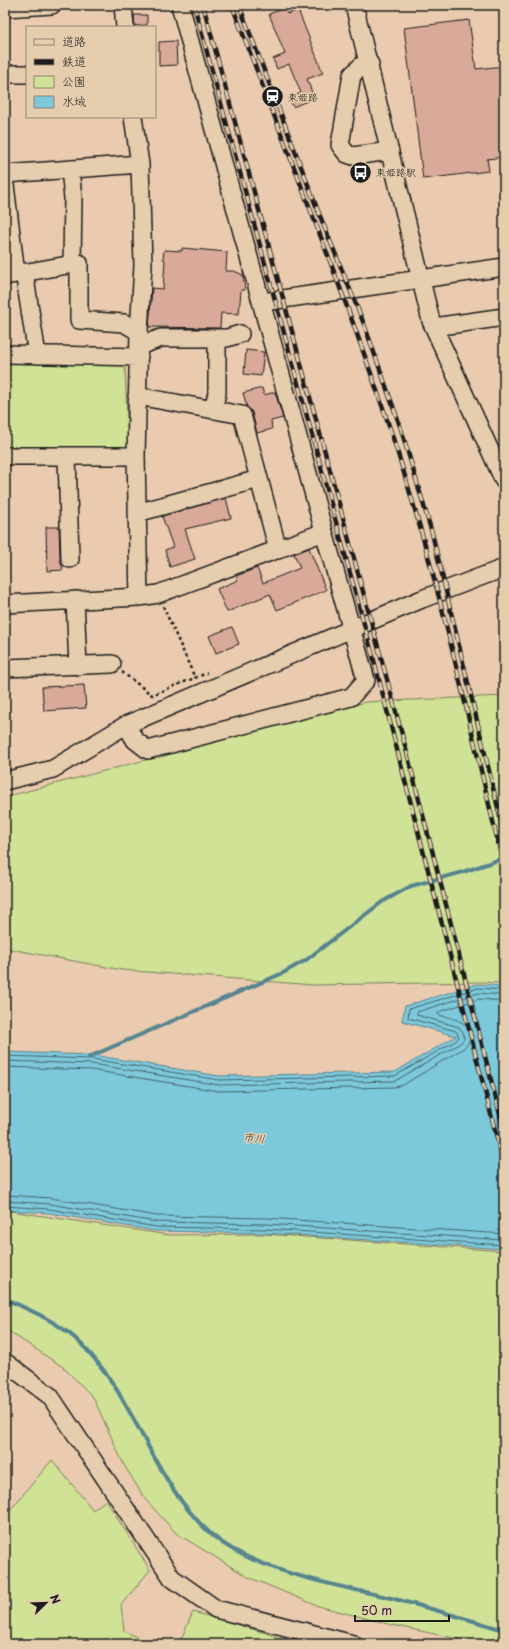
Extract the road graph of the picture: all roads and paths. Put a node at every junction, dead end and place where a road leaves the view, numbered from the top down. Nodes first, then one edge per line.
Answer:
1 (52, 5) edge
2 (124, 5) edge
3 (180, 5) edge
4 (354, 5) edge
5 (5, 8) edge
6 (125, 26) edge
7 (370, 64) junction
8 (5, 74) edge
9 (26, 74) edge
10 (133, 118) edge
11 (390, 151) junction
12 (140, 164) junction
13 (70, 169) junction
14 (5, 174) edge
15 (5, 185) edge
16 (72, 263) junction
17 (504, 267) edge
18 (15, 274) edge
19 (420, 279) junction
20 (262, 302) junction
21 (504, 317) edge
22 (434, 327) junction
23 (240, 334) dead end
24 (218, 338) junction
25 (139, 345) junction
26 (5, 354) edge
27 (37, 355) junction
28 (137, 396) junction
29 (213, 410) junction
30 (5, 456) edge
31 (67, 456) junction
32 (136, 456) junction
33 (259, 479) junction
34 (504, 481) edge
35 (137, 513) junction
36 (324, 532) junction
37 (278, 550) junction
38 (70, 559) dead end
39 (504, 568) edge
40 (158, 594) junction
41 (139, 597) junction
42 (75, 600) junction
43 (5, 604) edge
44 (352, 628) junction
45 (112, 664) joint
46 (78, 666) junction
47 (5, 668) edge
48 (210, 672) dead end
49 (195, 678) junction
50 (126, 725) junction
51 (5, 781) edge
52 (5, 1362) edge
53 (353, 1644) edge

1 - 5 street
2 - 6 street
3 - 20 street
4 - 7 street
7 - 11 street
7 - 11 street
8 - 9 street
10 - 12 street
11 - 19 street
12 - 13 street
12 - 25 street
13 - 14 street
13 - 16 street
15 - 18 street
16 - 18 street
16 - 25 street
17 - 19 street
18 - 27 street
19 - 20 street
19 - 22 street
20 - 36 street
21 - 22 street
22 - 34 street
23 - 24 street
24 - 25 street
24 - 29 street
25 - 27 street
25 - 28 street
26 - 27 street
28 - 29 street
28 - 32 street
29 - 33 street
30 - 31 street
31 - 32 street
31 - 38 street
32 - 35 street
33 - 35 street
33 - 37 street
35 - 41 street
36 - 37 street
36 - 44 street
37 - 40 street
39 - 44 street
40 - 41 street
40 - 49 path
41 - 42 street
42 - 43 street
42 - 46 street
44 - 50 street
44 - 50 street
45 - 46 street
45 - 49 path
46 - 47 street
48 - 49 path
50 - 51 street
52 - 53 street

